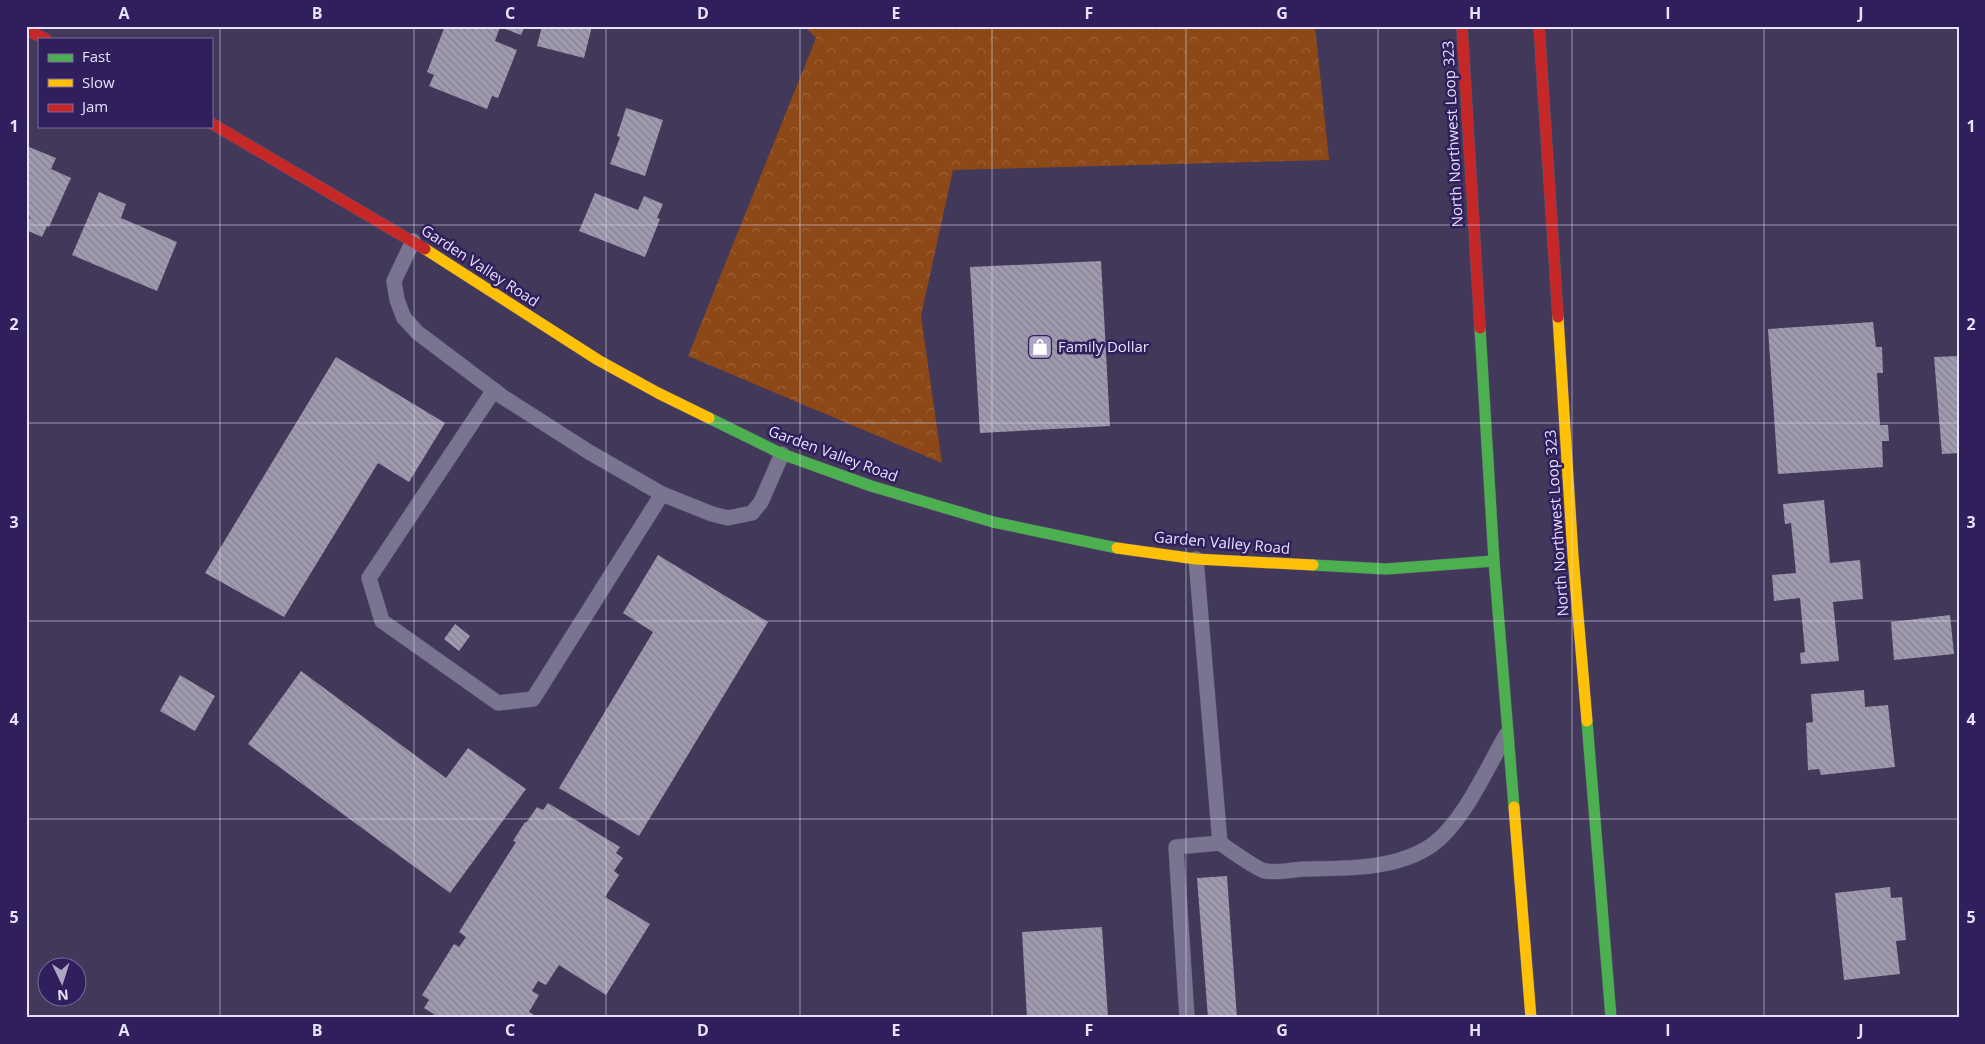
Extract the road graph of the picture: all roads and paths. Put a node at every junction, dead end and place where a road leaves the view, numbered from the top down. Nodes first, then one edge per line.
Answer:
1 (1462, 26) edge
2 (1539, 26) edge
3 (26, 30) edge
4 (44, 38) edge
5 (212, 124) edge
6 (413, 241) junction
7 (494, 390) junction
8 (782, 454) junction
9 (662, 494) junction
10 (1196, 559) junction
11 (1494, 561) junction
12 (1508, 731) junction
13 (1220, 844) junction
14 (1188, 1018) edge
15 (1531, 1018) edge
16 (1611, 1018) edge

1 - 11 main road, North Northwest Loop 323
2 - 16 main road, North Northwest Loop 323
3 - 4 main road
5 - 6 main road, Garden Valley Road
6 - 7 lane
6 - 8 main road, Garden Valley Road
7 - 9 lane
7 - 9 lane
8 - 9 lane
8 - 10 main road, Garden Valley Road
10 - 11 main road, Garden Valley Road
10 - 13 lane
11 - 12 main road, North Northwest Loop 323
12 - 13 lane
12 - 15 main road, North Northwest Loop 323
13 - 14 lane

